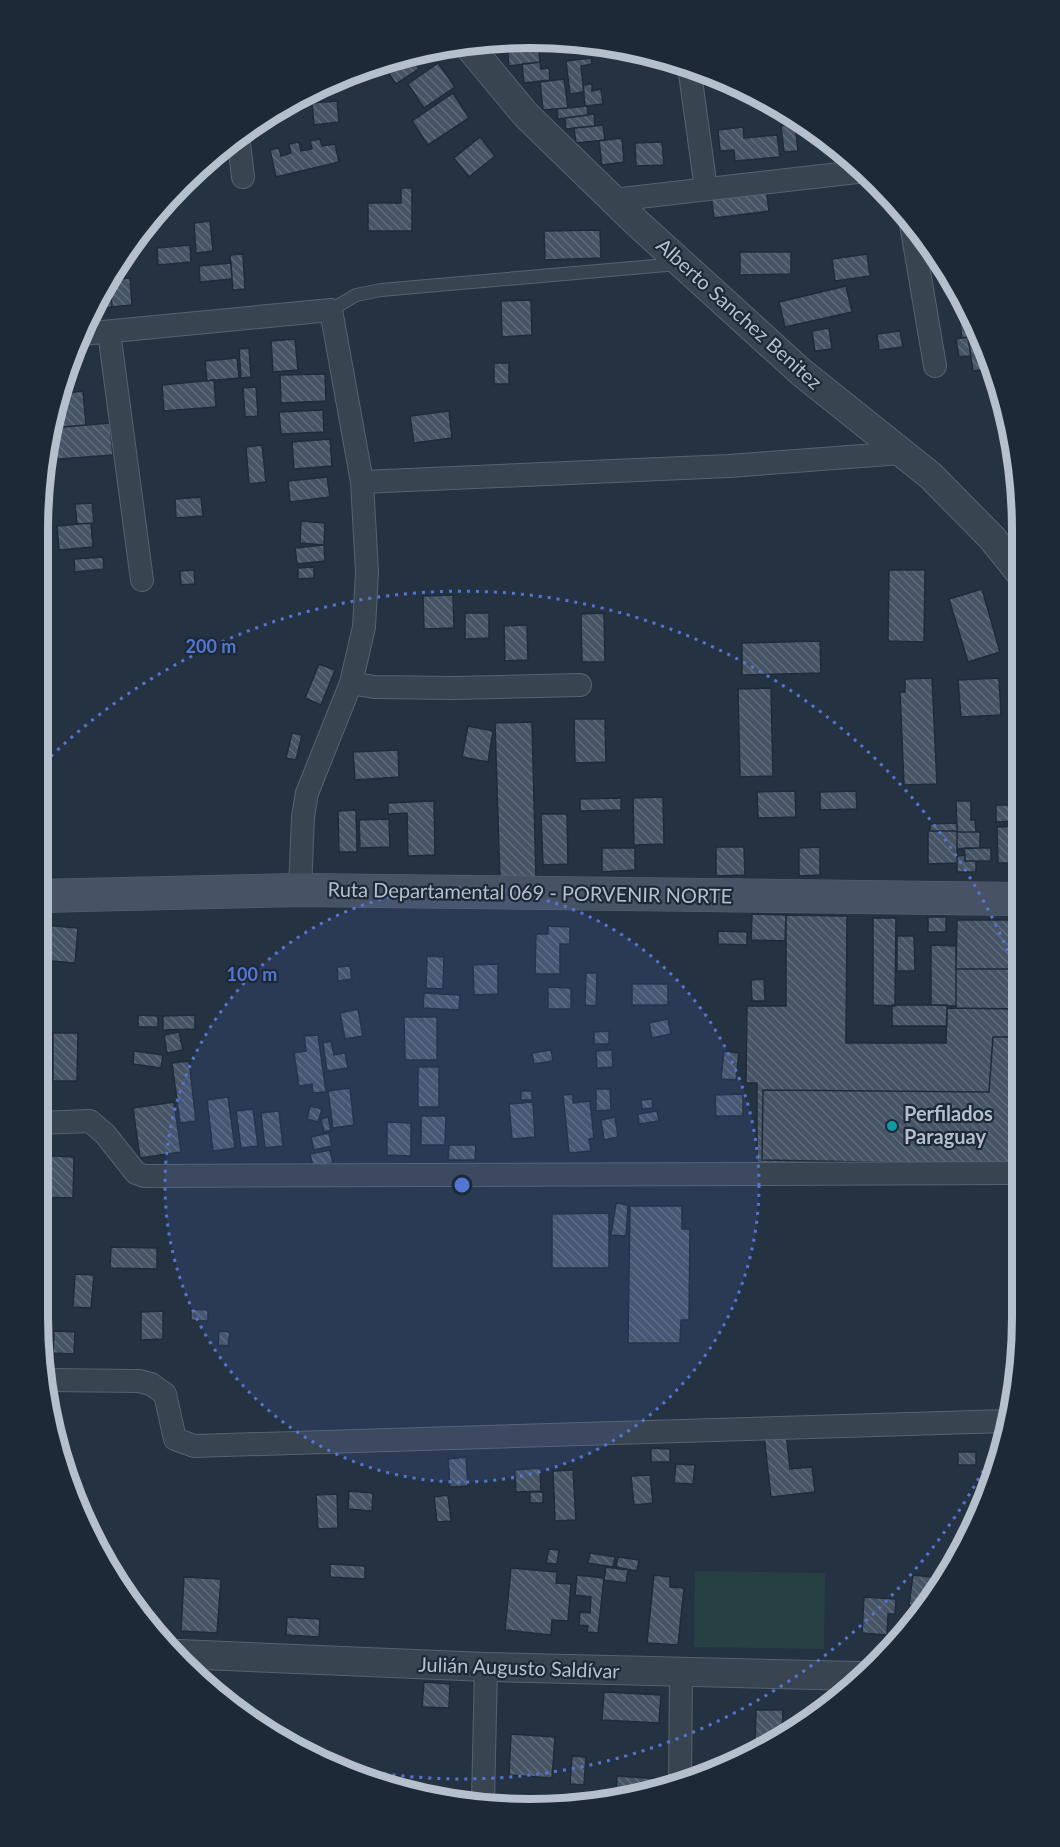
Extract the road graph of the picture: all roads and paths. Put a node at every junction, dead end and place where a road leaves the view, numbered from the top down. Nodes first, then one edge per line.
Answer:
1 (473, 51) edge
2 (690, 76) edge
3 (239, 146) edge
4 (853, 172) edge
5 (243, 177) dead end
6 (706, 189) junction
7 (613, 200) junction
8 (914, 239) edge
9 (682, 263) junction
10 (331, 310) junction
11 (109, 332) junction
12 (91, 333) edge
13 (935, 366) dead end
14 (902, 453) junction
15 (362, 482) junction
16 (1012, 562) edge
17 (142, 580) dead end
18 (351, 683) junction
19 (580, 685) dead end
20 (300, 890) junction
21 (48, 896) edge
22 (1012, 899) edge
23 (48, 1123) edge
24 (1012, 1173) edge
25 (52, 1380) edge
26 (1001, 1421) edge
27 (186, 1654) edge
28 (486, 1667) junction
29 (681, 1673) junction
30 (851, 1676) edge
31 (680, 1775) edge
32 (483, 1797) edge

1 - 7 street, Alberto Sanchez Benitez
2 - 6 street
3 - 5 street
4 - 6 street
6 - 7 street
7 - 9 street, Alberto Sanchez Benitez
8 - 13 street
9 - 10 lane
9 - 14 street, Alberto Sanchez Benitez
10 - 11 street
10 - 15 street
11 - 12 street
11 - 17 street
14 - 15 street
14 - 16 street, Alberto Sanchez Benitez
15 - 18 street
18 - 19 street
18 - 20 street
20 - 21 main road, Ruta Departamental 069 - PORVENIR NORTE
20 - 22 main road, Ruta Departamental 069 - PORVENIR NORTE
23 - 24 street
25 - 26 street
27 - 28 street, Julián Augusto Saldívar
28 - 29 street, Julián Augusto Saldívar
28 - 32 street
29 - 30 street, Julián Augusto Saldívar
29 - 31 street

